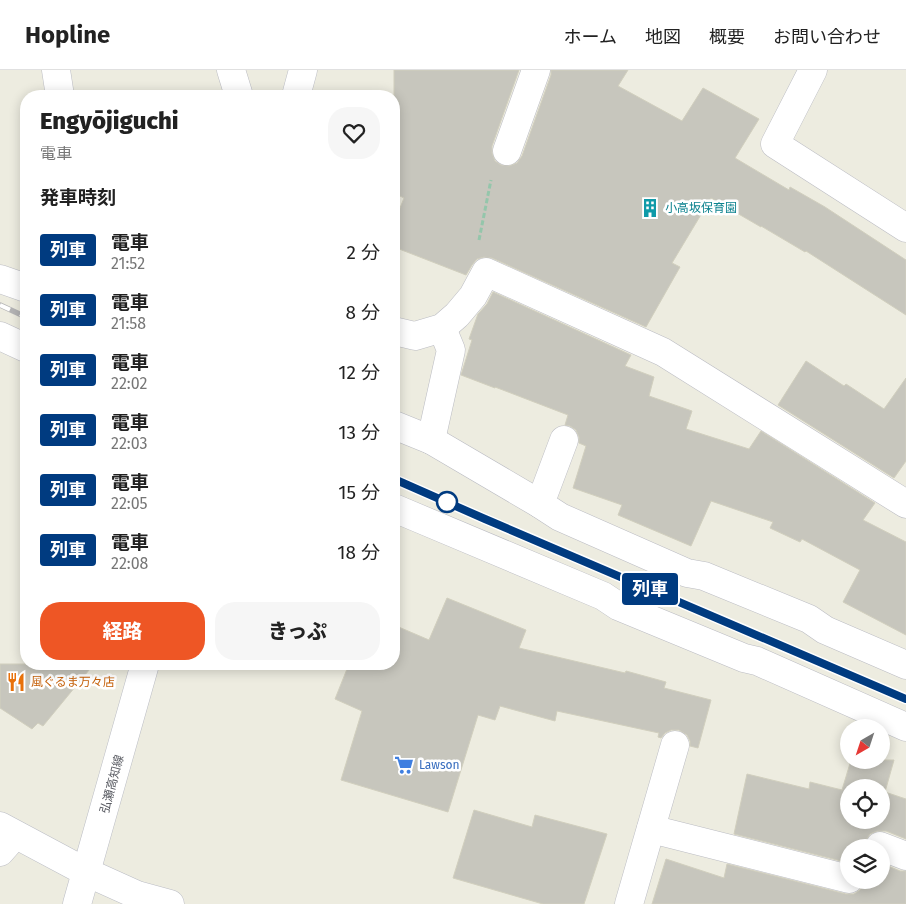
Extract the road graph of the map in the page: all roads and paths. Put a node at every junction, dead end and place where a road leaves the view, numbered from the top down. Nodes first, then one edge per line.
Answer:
1 (56, 70) edge
2 (231, 70) edge
3 (303, 70) edge
4 (536, 70) edge
5 (813, 70) edge
6 (59, 90) edge
7 (237, 90) edge
8 (298, 90) edge
9 (506, 151) joint
10 (906, 228) edge
11 (486, 272) junction
12 (0, 279) edge
13 (20, 286) edge
14 (442, 328) junction
15 (400, 332) edge
16 (0, 336) edge
17 (20, 345) edge
18 (400, 427) edge
19 (431, 440) junction
20 (564, 440) dead end
21 (540, 504) junction
22 (906, 504) edge
23 (400, 511) edge
24 (906, 665) edge
25 (143, 670) edge
26 (906, 727) edge
27 (675, 745) dead end
28 (651, 829) junction
29 (5, 838) edge
30 (890, 850) edge
31 (906, 856) edge
32 (86, 872) junction
33 (840, 877) edge
34 (77, 904) edge
35 (170, 904) edge
36 (629, 904) edge

1 - 6 street
2 - 7 street
3 - 8 street
4 - 9 street
5 - 10 street
9 - 11 path
11 - 14 street
11 - 22 street
12 - 13 street
14 - 15 street
14 - 19 street
16 - 17 street
18 - 19 street
19 - 21 street
20 - 21 street
21 - 24 street
23 - 26 street
25 - 32 street, 弘瀬高知線
27 - 28 street
28 - 33 street
28 - 36 street
29 - 32 street
30 - 31 street
32 - 34 street, 弘瀬高知線
32 - 35 street

